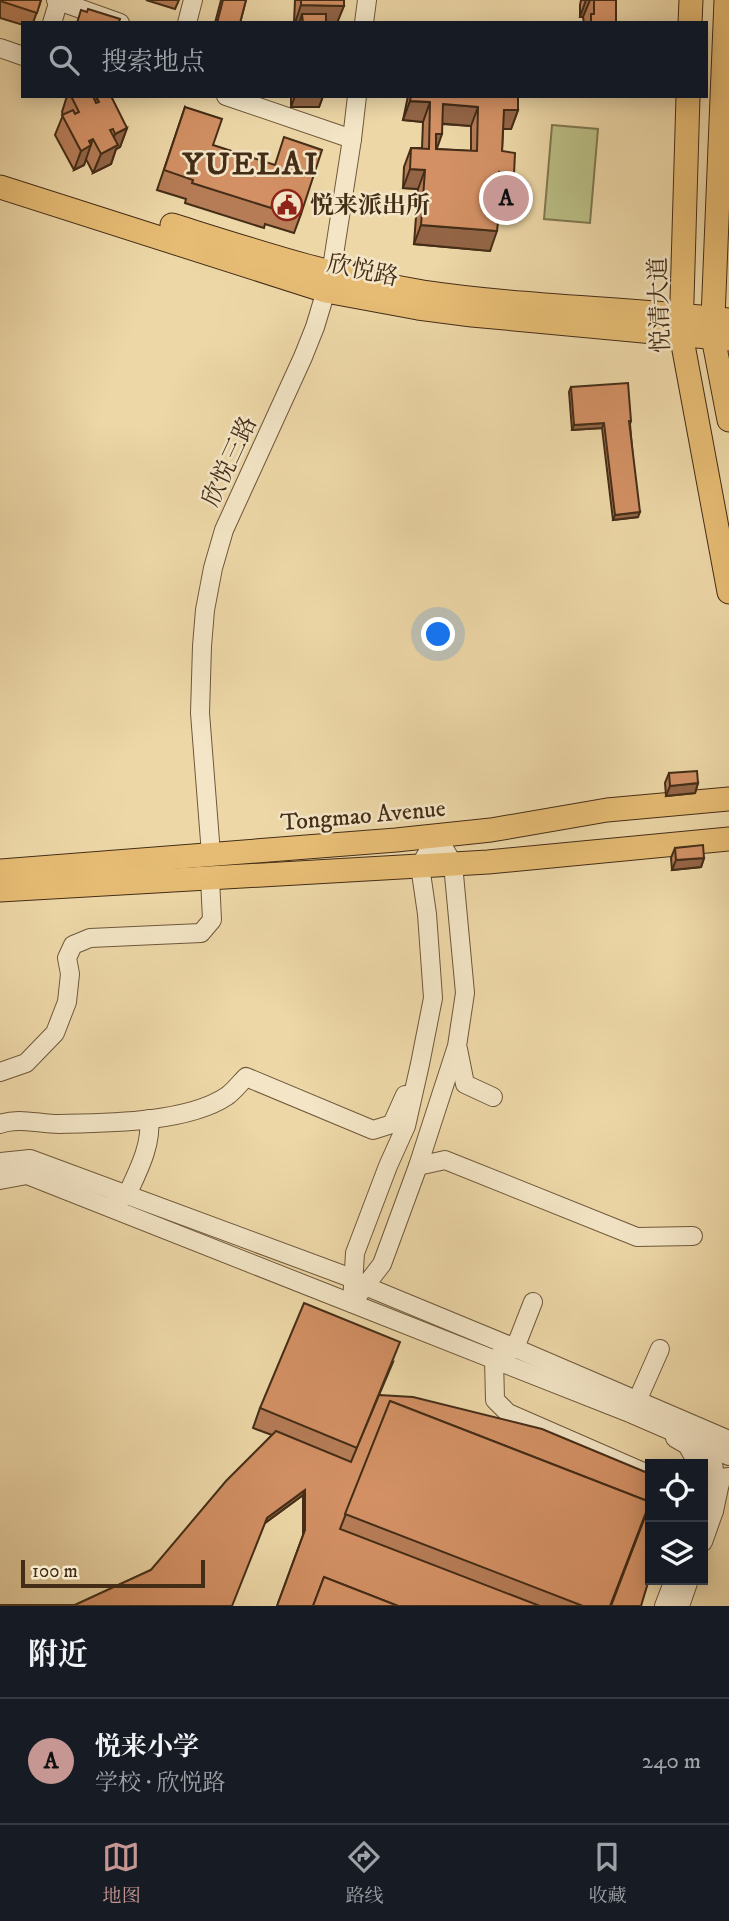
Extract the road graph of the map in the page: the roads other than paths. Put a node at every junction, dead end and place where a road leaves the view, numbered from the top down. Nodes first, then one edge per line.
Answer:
1 (58, 0) edge
2 (193, 0) edge
3 (367, 0) edge
4 (691, 0) edge
5 (726, 0) edge
6 (53, 21) edge
7 (115, 21) edge
8 (188, 21) edge
9 (364, 21) edge
10 (690, 21) edge
11 (0, 48) edge
12 (21, 55) edge
13 (232, 98) edge
14 (357, 98) edge
15 (688, 98) edge
16 (352, 139) junction
17 (0, 173) edge
18 (0, 187) edge
19 (329, 282) junction
20 (681, 325) junction
21 (721, 329) edge
22 (729, 420) edge
23 (729, 592) edge
24 (729, 799) edge
25 (437, 836) junction
26 (729, 839) edge
27 (211, 855) junction
28 (453, 864) junction
29 (421, 866) junction
30 (0, 871) edge
31 (210, 878) junction
32 (0, 890) edge
33 (457, 1046) junction
34 (421, 1064) junction
35 (0, 1072) edge
36 (493, 1097) dead end
37 (149, 1119) junction
38 (0, 1124) edge
39 (0, 1162) edge
40 (418, 1166) junction
41 (0, 1180) edge
42 (127, 1195) junction
43 (104, 1206) junction
44 (693, 1236) dead end
45 (359, 1282) junction
46 (533, 1302) dead end
47 (352, 1303) junction
48 (514, 1348) junction
49 (660, 1349) dead end
50 (494, 1359) junction
51 (635, 1407) junction
52 (680, 1419) junction
53 (729, 1440) edge
54 (707, 1446) junction
55 (729, 1456) edge
56 (695, 1459) edge
57 (645, 1473) edge
58 (729, 1477) edge
59 (714, 1511) junction
60 (708, 1528) edge
61 (672, 1585) edge
62 (687, 1585) edge
63 (664, 1606) edge
64 (680, 1606) edge

1 - 6 street
1 - 7 street
2 - 8 street
3 - 9 street
4 - 10 main road
5 - 21 main road
11 - 12 street
13 - 16 street
14 - 16 street, 欣悦三路
15 - 20 main road, 悦清大道
16 - 19 street, 欣悦三路
17 - 19 main road, 欣悦路
18 - 19 main road, 欣悦路
19 - 20 main road, 欣悦路
19 - 27 street, 欣悦三路
20 - 21 main road, 欣悦路
20 - 23 main road, 悦清大道
21 - 22 main road
24 - 25 main road, Tongmao Avenue
25 - 27 main road, Tongmao Avenue
25 - 28 street
25 - 29 street
26 - 28 main road
27 - 30 main road, Tongmao Avenue
28 - 29 main road
28 - 33 street
29 - 31 main road
29 - 34 street
31 - 32 main road
31 - 35 street
33 - 36 street
33 - 40 street
34 - 37 street
34 - 45 street
37 - 38 street
37 - 42 street
39 - 42 street
40 - 44 street
40 - 45 street
41 - 43 street
42 - 43 street
42 - 45 street
43 - 47 street
45 - 47 street
45 - 48 street
46 - 48 street
47 - 50 street
48 - 50 street
48 - 51 street
49 - 51 street
50 - 51 street
50 - 57 street
51 - 52 street
51 - 54 street
51 - 56 street
52 - 53 street
52 - 54 street
54 - 55 street
54 - 59 street
58 - 59 street
59 - 60 street
61 - 63 street
62 - 64 street

